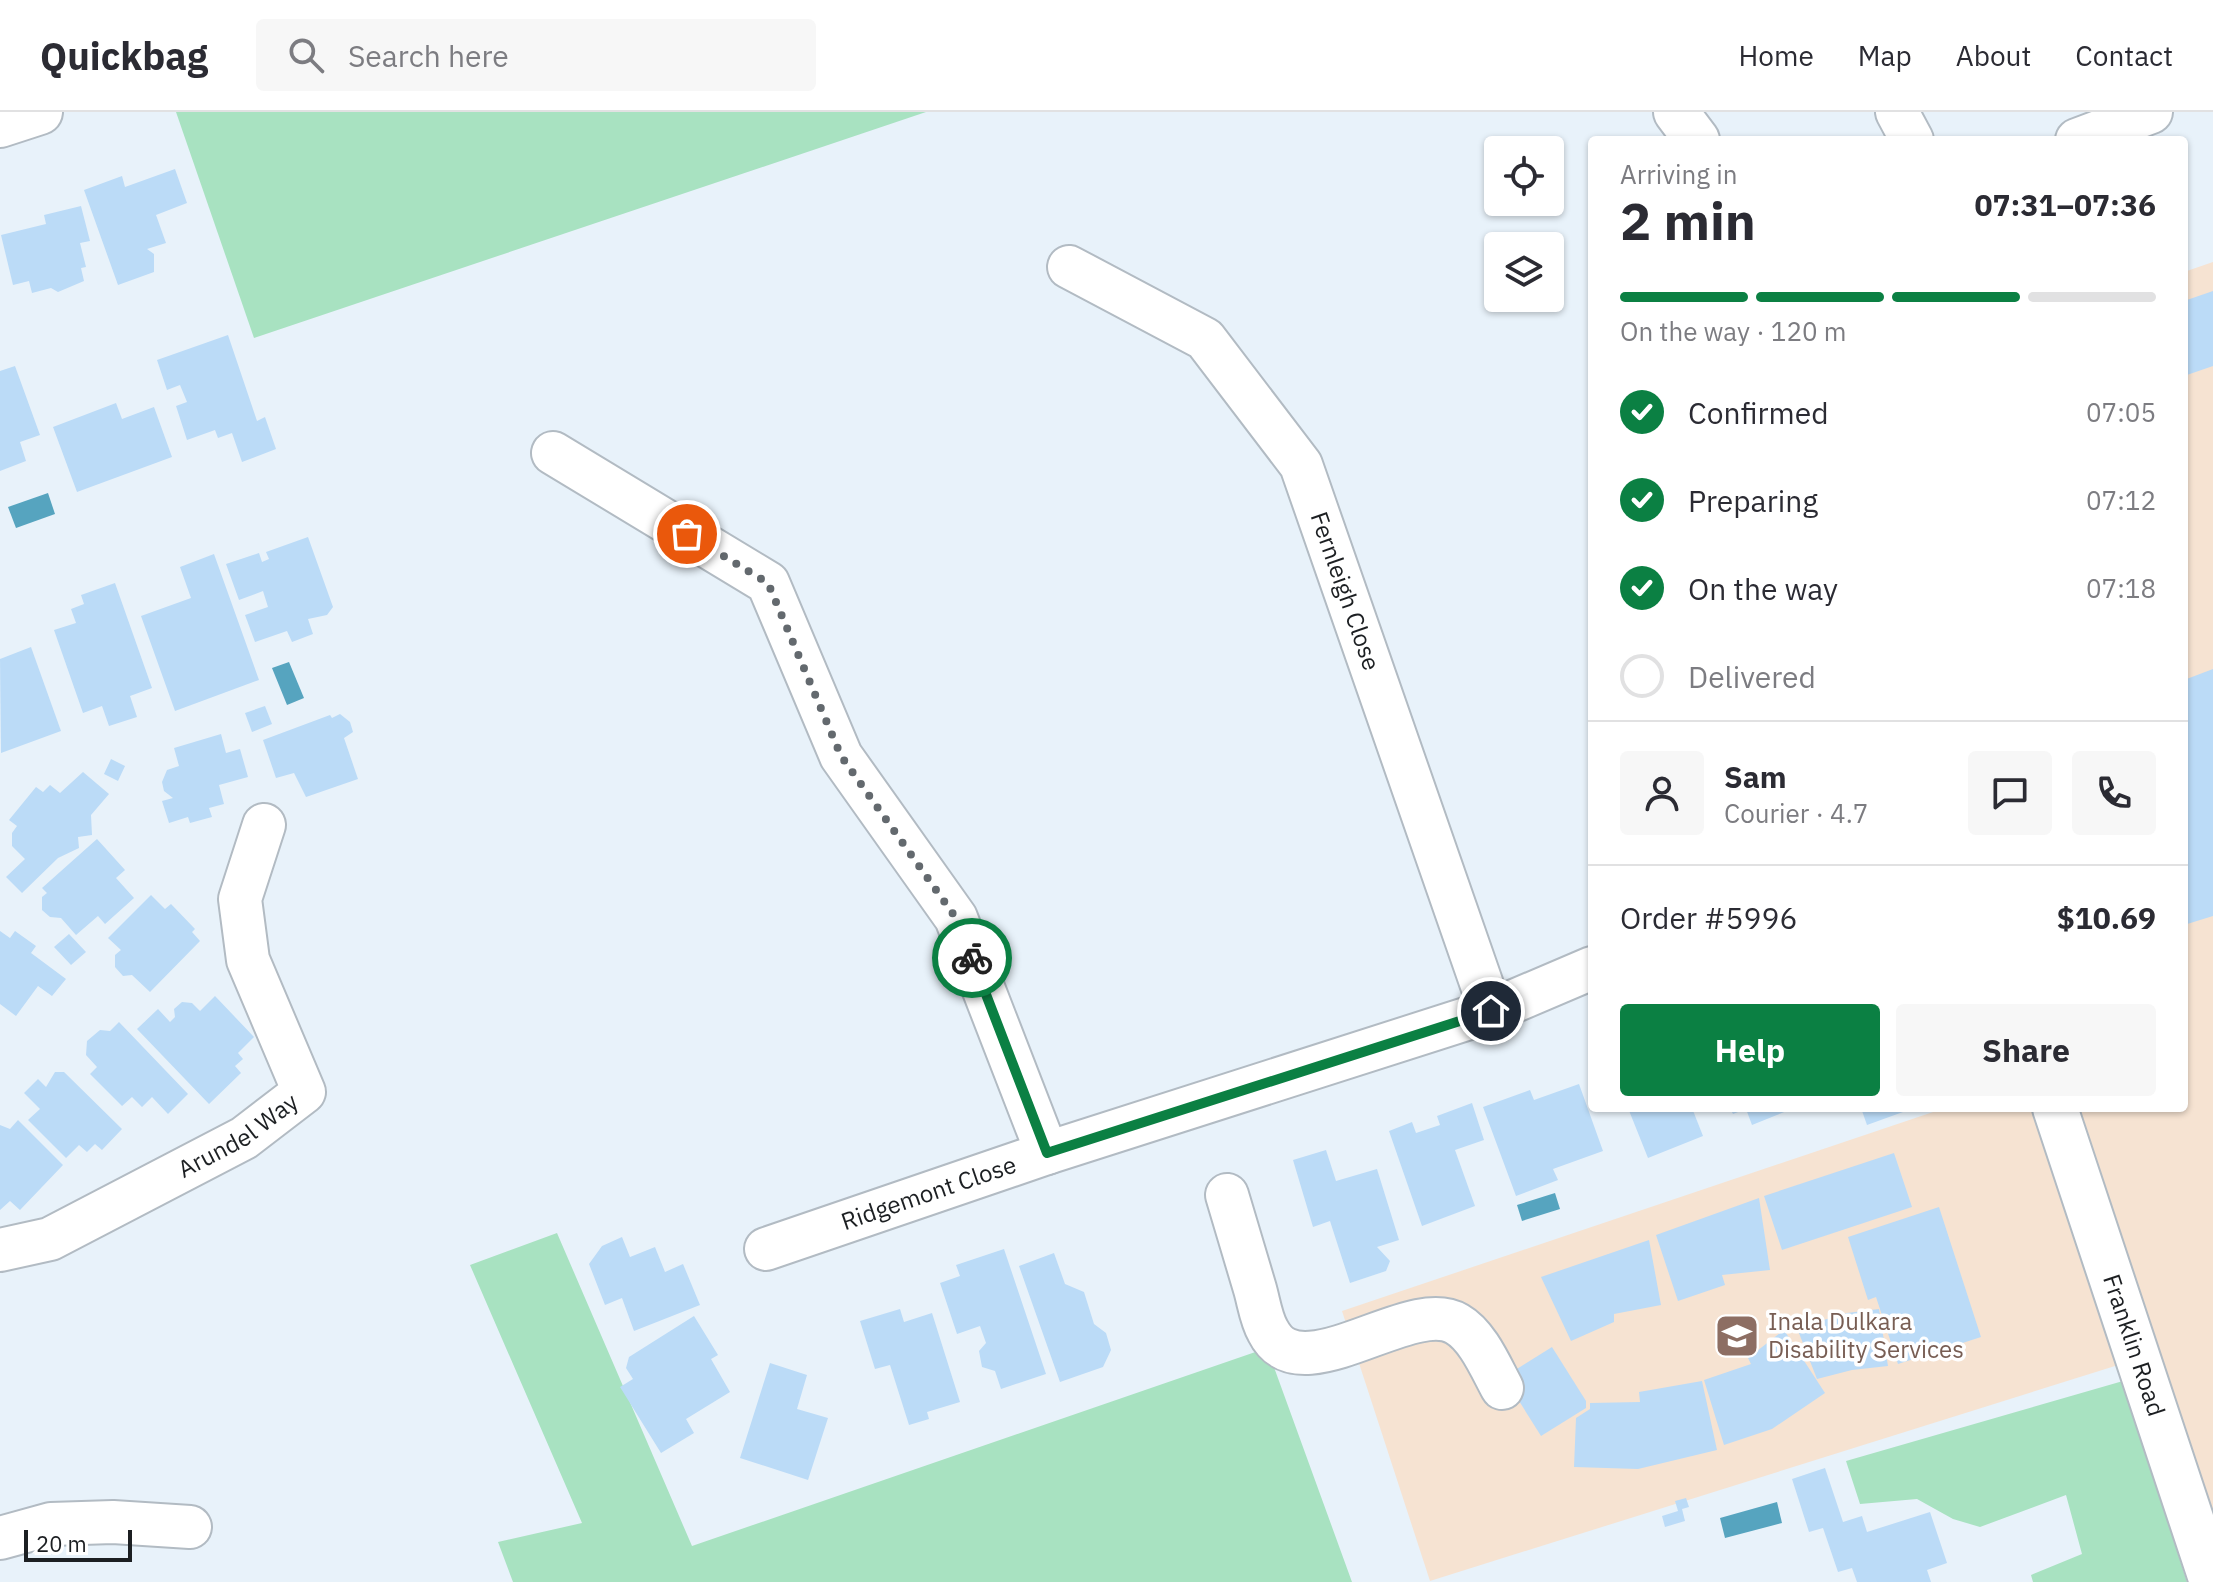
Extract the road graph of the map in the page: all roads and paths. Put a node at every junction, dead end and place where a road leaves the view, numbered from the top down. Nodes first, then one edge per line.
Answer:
1 (40, 112) edge
2 (1676, 112) edge
3 (1897, 112) edge
4 (2151, 112) edge
5 (0, 125) edge
6 (1694, 136) edge
7 (1910, 136) edge
8 (2088, 136) edge
9 (1069, 267) dead end
10 (553, 453) dead end
11 (264, 825) dead end
12 (1588, 970) edge
13 (1491, 1011) junction
14 (2056, 1112) edge
15 (1047, 1153) junction
16 (1227, 1195) dead end
17 (766, 1249) dead end
18 (0, 1250) edge
19 (1502, 1388) dead end
20 (190, 1527) dead end
21 (0, 1538) edge
22 (2212, 1582) edge

1 - 5 street
2 - 6 street
3 - 7 street
4 - 8 street
9 - 13 street, Fernleigh Close
10 - 15 street
11 - 18 street, Arundel Way
12 - 13 street, Ridgemont Close
13 - 15 street, Ridgemont Close
14 - 22 street, Franklin Road
15 - 17 street, Ridgemont Close
16 - 19 street
20 - 21 street

